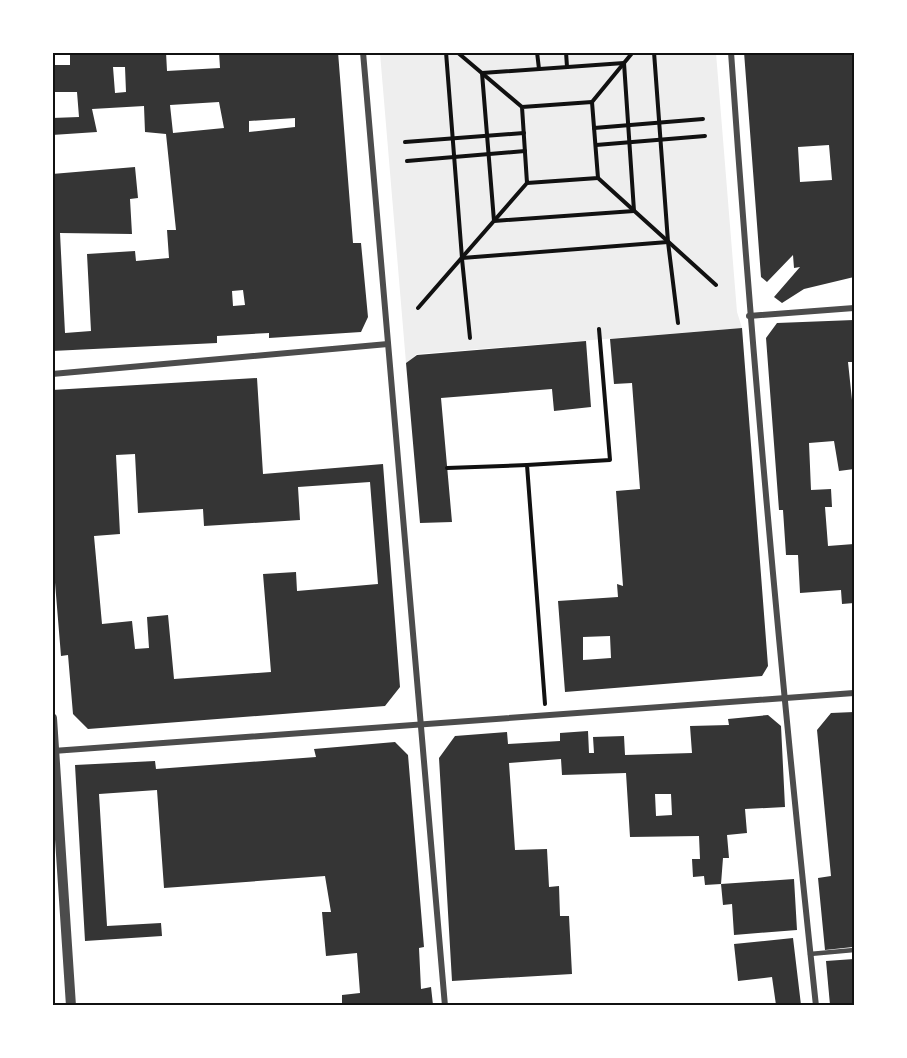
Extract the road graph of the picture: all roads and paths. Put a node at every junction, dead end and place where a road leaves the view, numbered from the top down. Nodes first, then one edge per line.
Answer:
1 (363, 52) edge
2 (446, 52) edge
3 (457, 52) edge
4 (537, 52) edge
5 (566, 52) edge
6 (633, 52) edge
7 (654, 52) edge
8 (731, 52) edge
9 (624, 63) junction
10 (567, 67) junction
11 (538, 69) junction
12 (482, 73) junction
13 (592, 102) junction
14 (522, 107) junction
15 (703, 119) dead end
16 (659, 123) junction
17 (628, 125) junction
18 (594, 128) junction
19 (524, 133) junction
20 (487, 136) junction
21 (705, 136) dead end
22 (453, 139) junction
23 (661, 140) junction
24 (405, 142) dead end
25 (629, 142) junction
26 (596, 145) junction
27 (525, 151) junction
28 (488, 154) junction
29 (454, 157) junction
30 (406, 161) dead end
31 (598, 178) junction
32 (528, 183) junction
33 (634, 211) junction
34 (494, 221) junction
35 (668, 242) junction
36 (462, 258) junction
37 (716, 285) dead end
38 (418, 308) dead end
39 (855, 308) edge
40 (749, 316) junction
41 (678, 323) dead end
42 (599, 328) dead end
43 (470, 338) dead end
44 (388, 344) junction
45 (52, 374) edge
46 (527, 465) junction
47 (447, 468) dead end
48 (855, 693) edge
49 (783, 700) junction
50 (546, 717) junction
51 (52, 718) edge
52 (421, 726) junction
53 (54, 751) edge
54 (855, 950) edge
55 (810, 954) junction
56 (71, 1005) edge
57 (445, 1005) edge
58 (816, 1005) edge

1 - 44 street
2 - 22 path
3 - 12 path
4 - 11 path
5 - 10 path
6 - 9 path
7 - 16 path
8 - 40 street
9 - 10 path
9 - 13 path
9 - 17 path
10 - 11 path
11 - 12 path
12 - 14 path
12 - 20 path
13 - 14 path
13 - 18 path
14 - 19 path
15 - 16 path
16 - 17 path
16 - 23 path
17 - 18 path
17 - 25 path
18 - 26 path
19 - 20 path
19 - 27 path
20 - 22 path
20 - 28 path
21 - 23 path
22 - 24 path
22 - 29 path
23 - 25 path
23 - 35 path
25 - 26 path
25 - 33 path
26 - 31 path
27 - 28 path
27 - 32 path
28 - 29 path
28 - 34 path
29 - 30 path
29 - 36 path
31 - 32 path
31 - 33 path
32 - 34 path
33 - 34 path
33 - 35 path
34 - 36 path
35 - 36 path
35 - 37 path
35 - 41 path
36 - 38 path
36 - 43 path
39 - 40 street
40 - 49 street
42 - 46 path
44 - 45 street
44 - 52 street
46 - 47 path
46 - 50 path
48 - 49 street
49 - 50 street
49 - 55 street
50 - 52 street
51 - 53 street
52 - 53 street
52 - 57 street
53 - 56 street
54 - 55 lane
55 - 58 street

